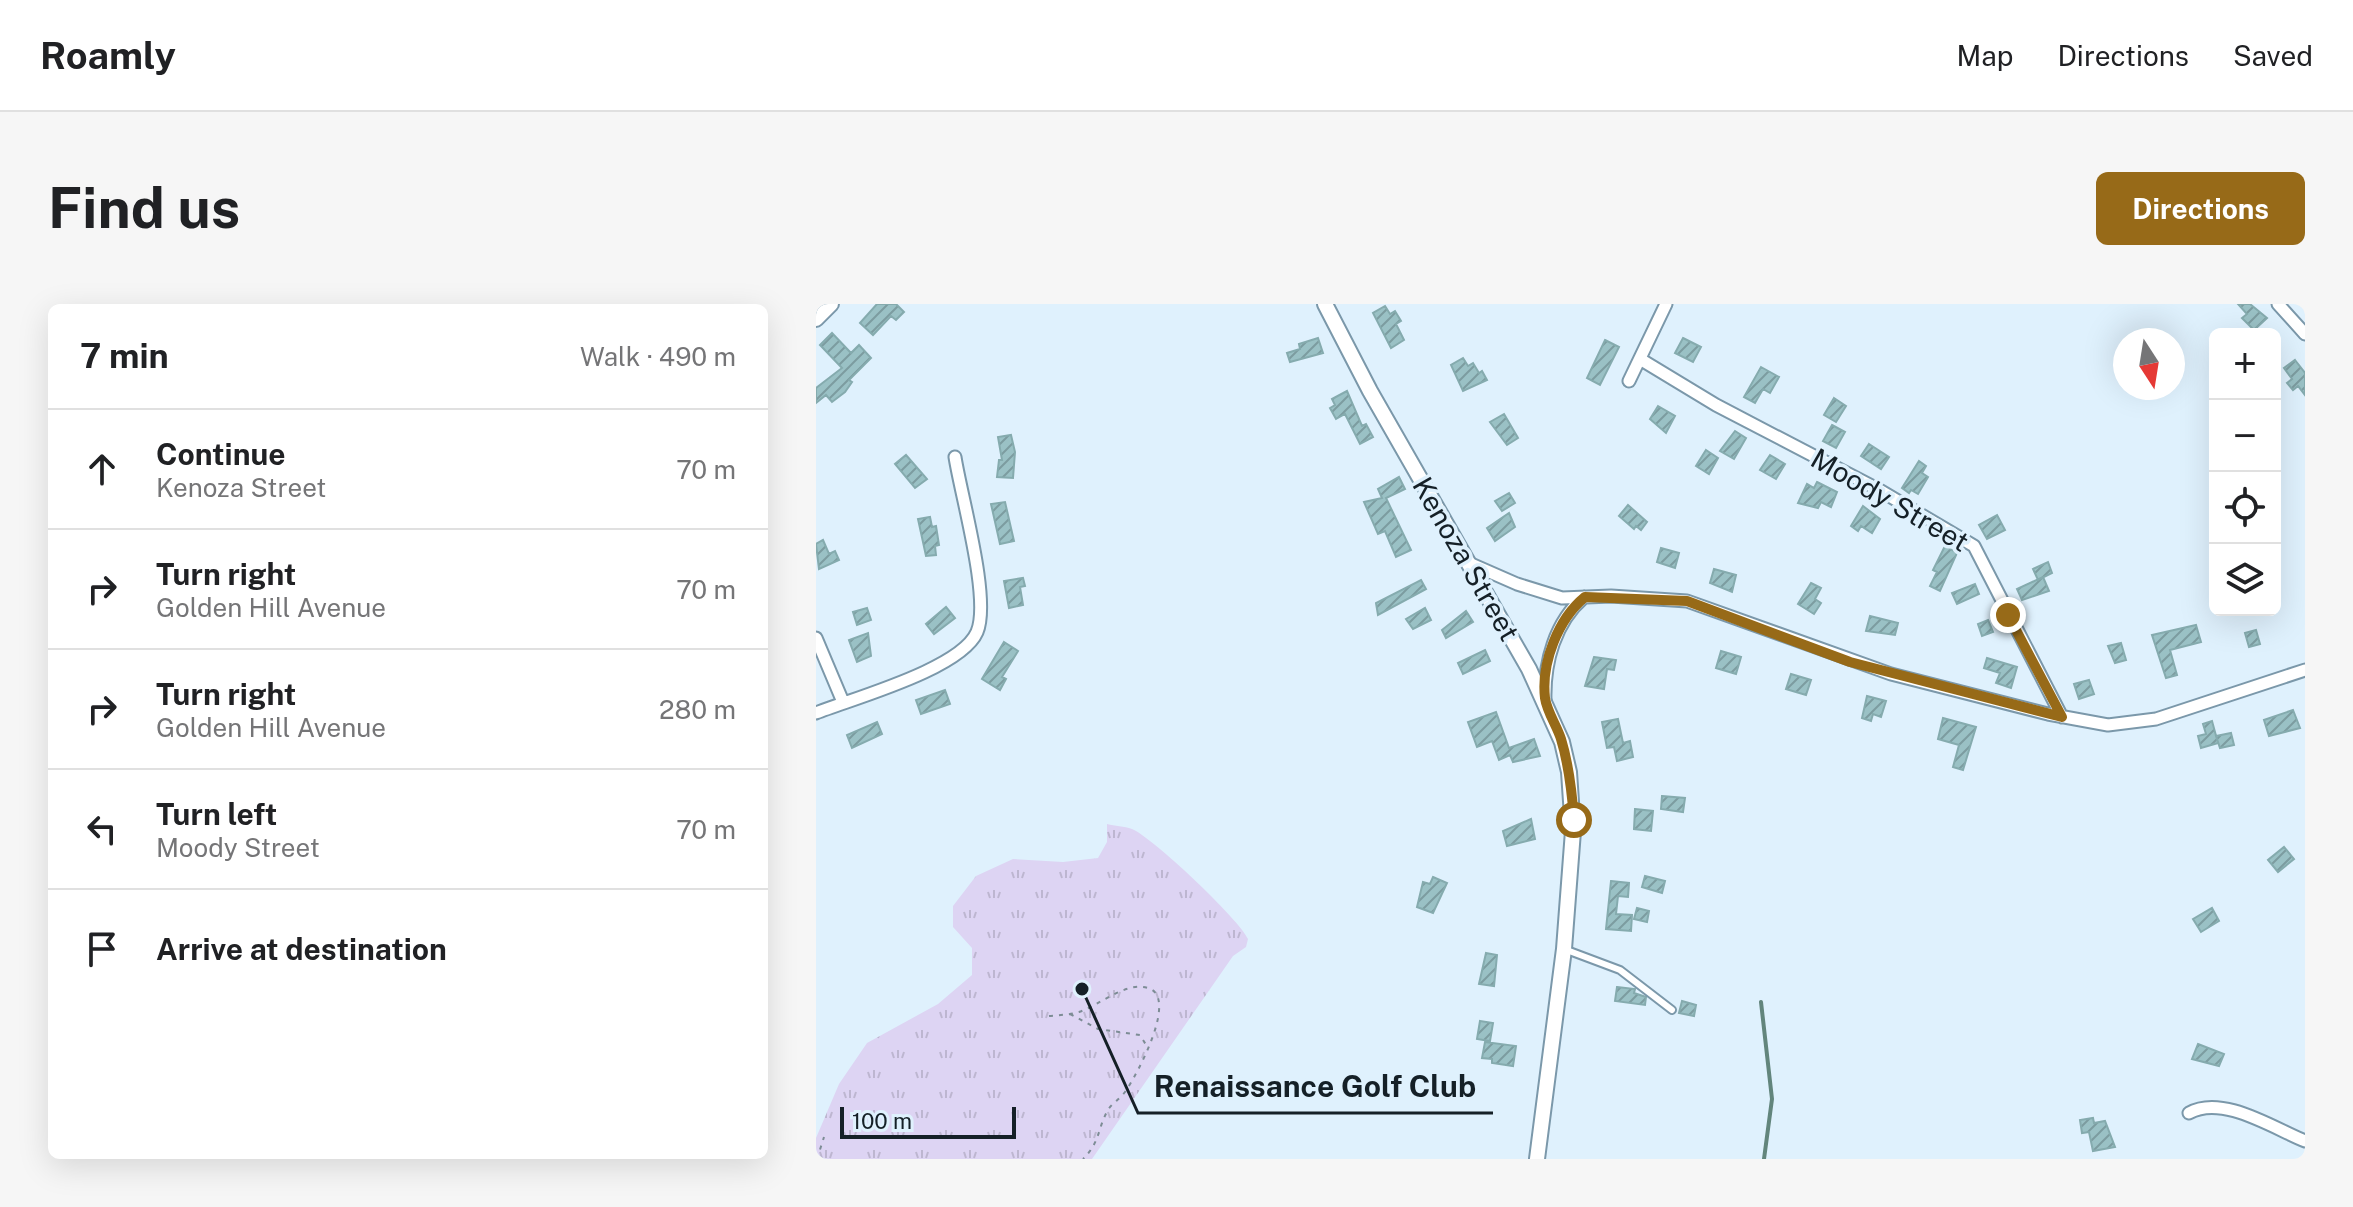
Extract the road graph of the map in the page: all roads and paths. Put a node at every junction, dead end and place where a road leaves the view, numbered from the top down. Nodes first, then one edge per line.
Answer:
1 (831, 304) edge
2 (1325, 304) edge
3 (1666, 304) edge
4 (2278, 304) edge
5 (816, 319) edge
6 (2305, 334) edge
7 (1640, 359) junction
8 (1629, 381) dead end
9 (955, 457) dead end
10 (1469, 563) junction
11 (1585, 597) junction
12 (816, 638) edge
13 (2305, 670) edge
14 (1545, 701) junction
15 (843, 702) junction
16 (816, 713) edge
17 (2062, 717) junction
18 (1564, 949) junction
19 (1672, 1010) dead end
20 (1070, 1014) junction
21 (1049, 1016) dead end
22 (1149, 1049) junction
23 (2189, 1113) dead end
24 (824, 1137) dead end
25 (2305, 1141) edge
26 (817, 1159) edge
27 (1083, 1159) edge
28 (1537, 1159) edge

1 - 5 street
2 - 10 street, Kenoza Street
3 - 7 street
4 - 6 street
7 - 8 street
7 - 17 street, Moody Street
9 - 15 street
10 - 11 street
10 - 14 street, Kenoza Street
11 - 14 street
11 - 17 street
12 - 15 street
13 - 17 street
14 - 18 street, Kenoza Street
15 - 16 street
18 - 19 lane
18 - 28 street, Kenoza Street
20 - 21 path
20 - 22 path
20 - 22 path
22 - 27 path
23 - 25 street
24 - 26 path

